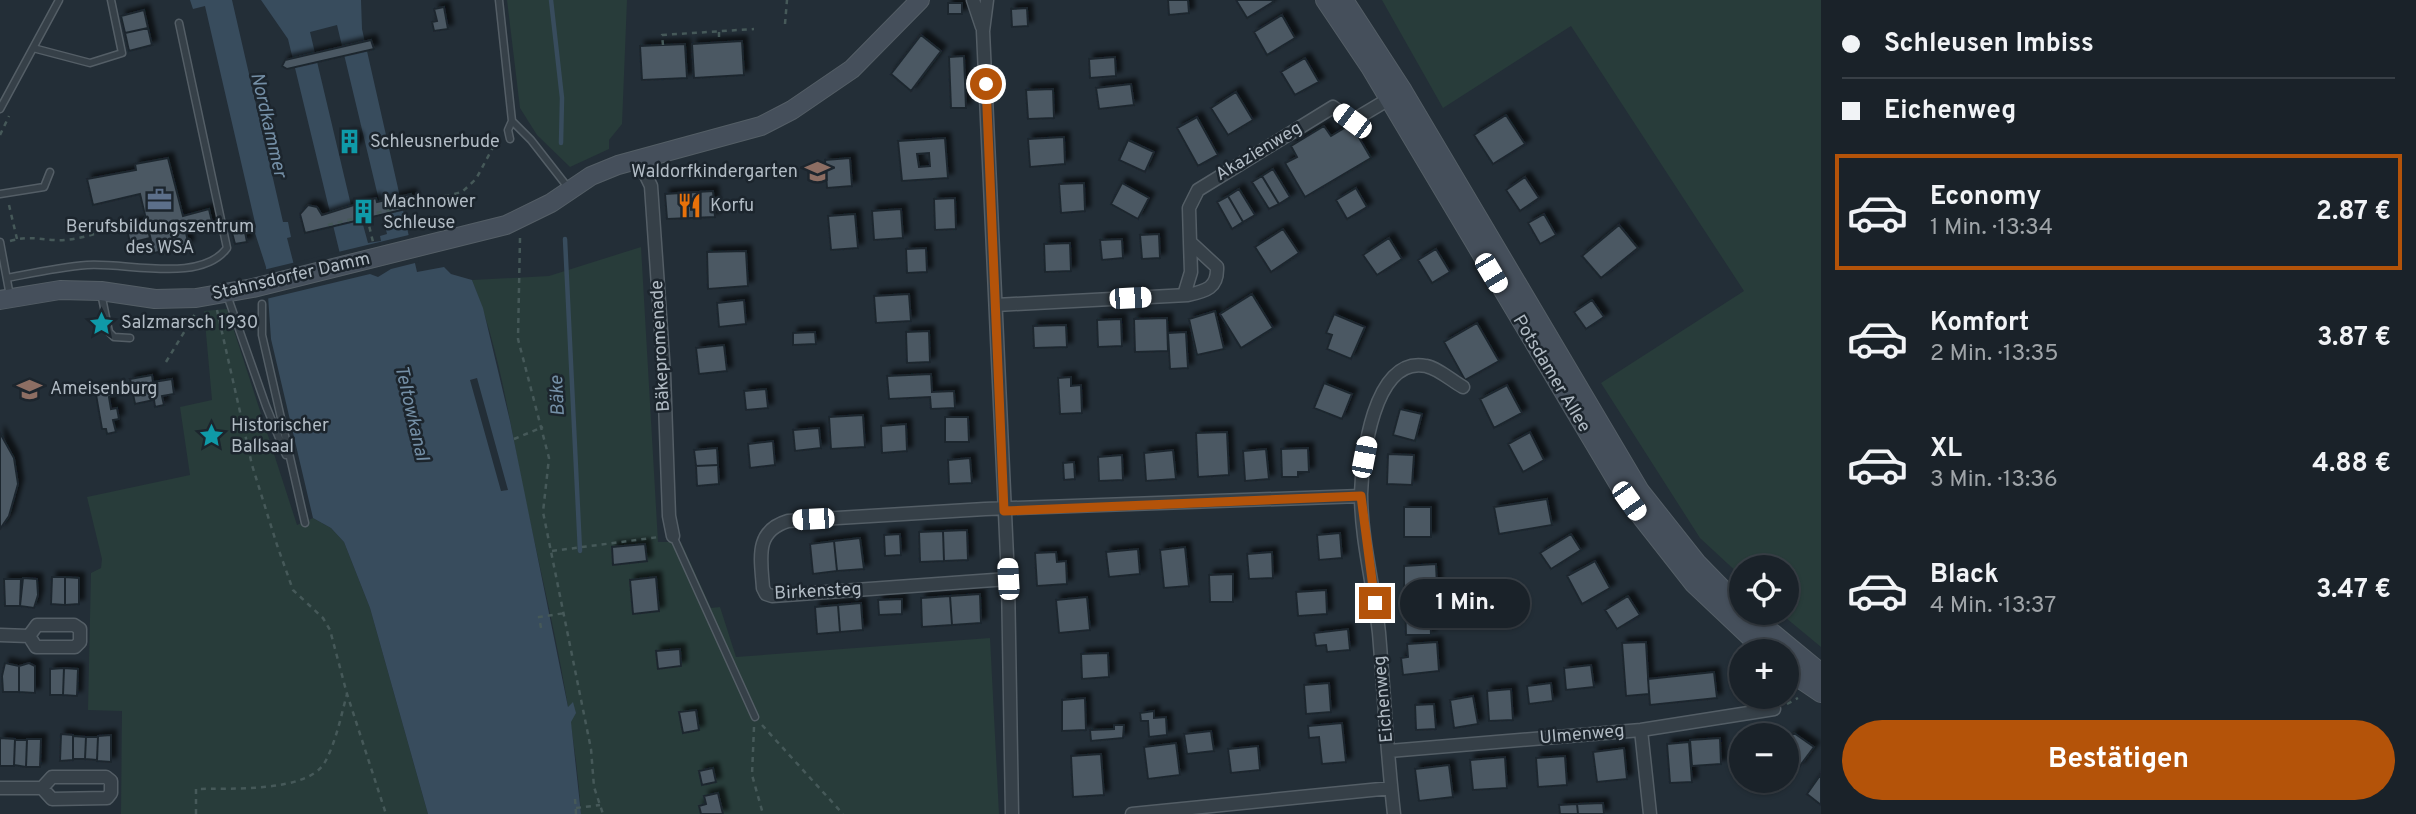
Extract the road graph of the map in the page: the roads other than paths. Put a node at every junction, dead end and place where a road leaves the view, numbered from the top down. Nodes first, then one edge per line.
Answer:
1 (59, 0) edge
2 (111, 0) edge
3 (499, 0) edge
4 (909, 0) edge
5 (920, 0) edge
6 (972, 0) edge
7 (987, 0) edge
8 (1325, 0) edge
9 (1344, 0) edge
10 (901, 19) junction
11 (179, 23) dead end
12 (984, 31) junction
13 (33, 48) junction
14 (1396, 95) junction
15 (0, 109) edge
16 (512, 121) junction
17 (510, 139) dead end
18 (638, 159) junction
19 (50, 173) dead end
20 (570, 190) junction
21 (3, 194) edge
22 (1190, 242) junction
23 (0, 243) edge
24 (7, 278) junction
25 (101, 291) junction
26 (1184, 295) junction
27 (5, 299) edge
28 (221, 299) junction
29 (262, 304) dead end
30 (996, 305) junction
31 (130, 338) dead end
32 (1463, 387) dead end
33 (293, 470) junction
34 (1361, 496) junction
35 (1004, 511) junction
36 (305, 523) dead end
37 (673, 536) joint
38 (1008, 579) junction
39 (1729, 596) edge
40 (1763, 625) edge
41 (0, 635) edge
42 (29, 636) dead end
43 (1752, 639) edge
44 (1821, 673) edge
45 (1799, 678) edge
46 (1821, 693) edge
47 (1774, 709) dead end
48 (755, 717) road end
49 (1640, 730) junction
50 (1389, 751) junction
51 (0, 788) edge
52 (43, 788) junction
53 (1391, 788) junction
54 (1012, 814) edge
55 (1132, 814) edge
56 (1394, 814) edge
57 (1650, 814) edge

1 - 13 lane
2 - 13 lane
3 - 16 lane
4 - 10 street
5 - 10 street, Stahnsdorfer Damm
6 - 12 street
7 - 12 street
8 - 14 street, Potsdamer Allee
9 - 14 street, Potsdamer Allee
10 - 18 street, Stahnsdorfer Damm
11 - 24 lane
12 - 30 street
13 - 15 lane
14 - 22 street, Akazienweg
14 - 39 street, Potsdamer Allee
14 - 43 street, Potsdamer Allee
16 - 17 lane
16 - 20 lane
18 - 20 street, Stahnsdorfer Damm
18 - 37 street, Bäkepromenade
19 - 21 lane
20 - 28 street, Stahnsdorfer Damm
22 - 26 street, Akazienweg
22 - 26 street
23 - 24 lane
24 - 27 lane
25 - 27 street, Stahnsdorfer Damm
25 - 28 street, Stahnsdorfer Damm
25 - 31 lane
26 - 30 street
28 - 33 lane
29 - 33 lane
30 - 35 street
32 - 34 street, Eichenweg
33 - 36 lane
34 - 35 street, Birkensteg
34 - 50 street, Eichenweg
35 - 38 street
35 - 38 street, Birkensteg
37 - 48 lane
38 - 54 street
40 - 44 street
41 - 42 street
45 - 46 street
47 - 49 street, Ulmenweg
49 - 50 street, Ulmenweg
49 - 57 street
50 - 53 street, Eichenweg
51 - 52 street
52 - 52 street
53 - 55 street
53 - 56 street, Eichenweg

